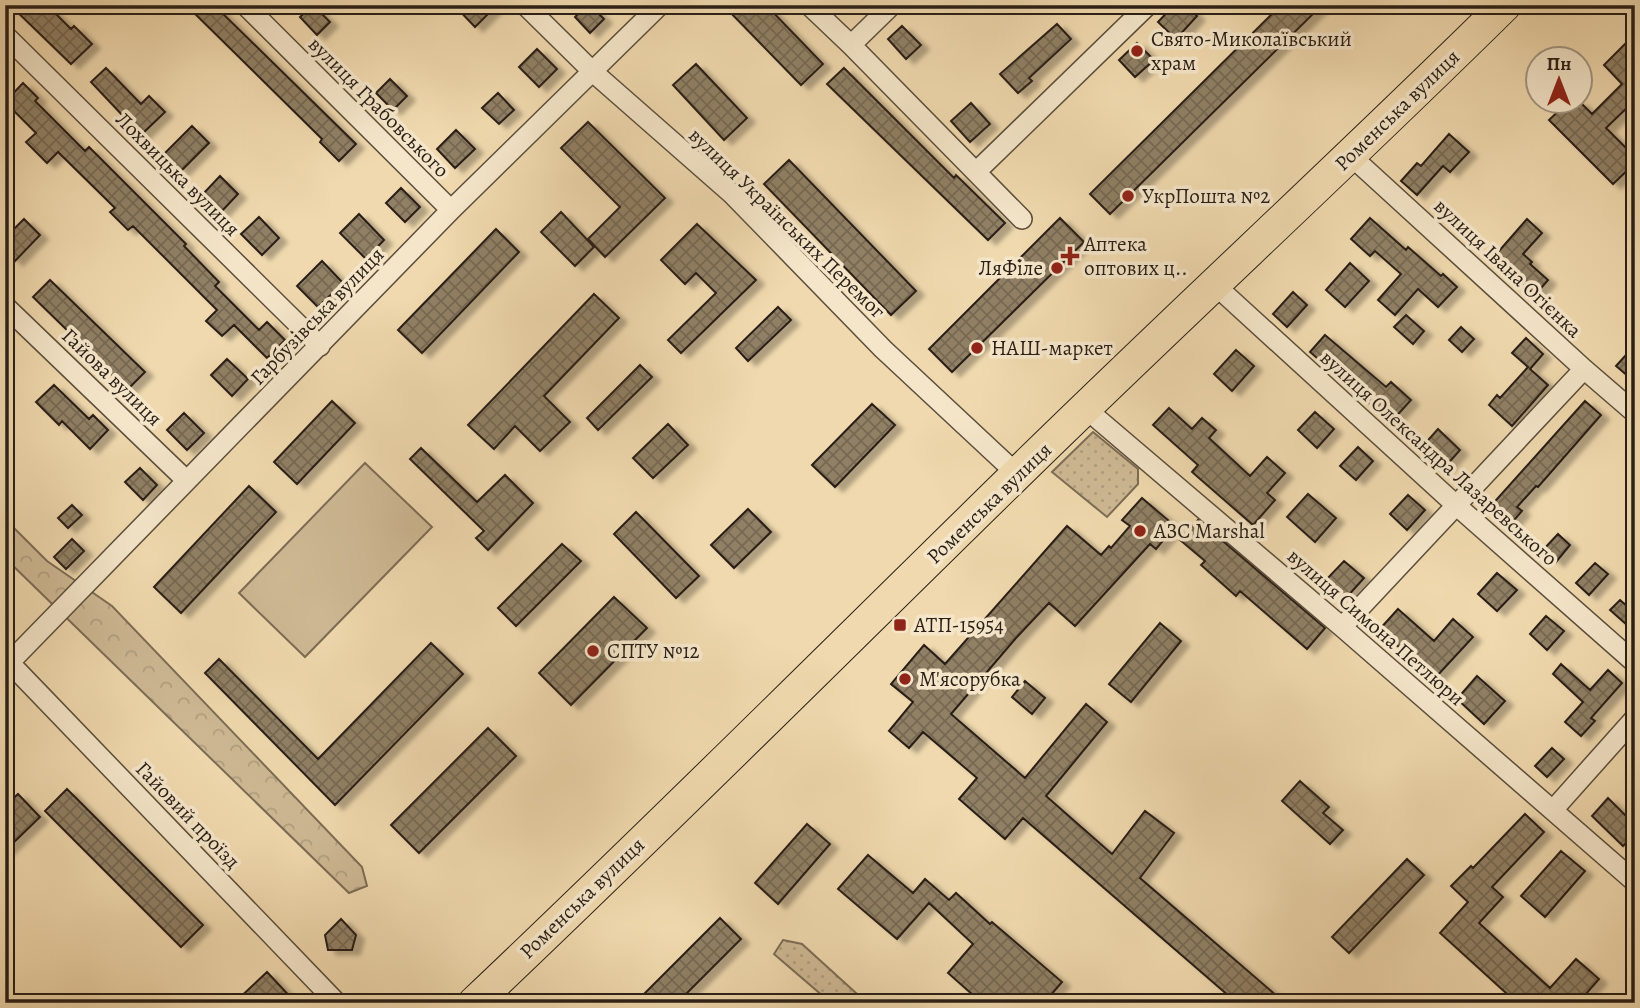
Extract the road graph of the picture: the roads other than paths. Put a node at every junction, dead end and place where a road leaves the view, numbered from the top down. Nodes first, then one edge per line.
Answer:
1 (245, 5) edge
2 (525, 5) edge
3 (660, 5) edge
4 (809, 5) edge
5 (892, 5) edge
6 (1148, 5) edge
7 (1505, 5) edge
8 (5, 35) edge
9 (851, 45) junction
10 (593, 72) junction
11 (1351, 156) junction
12 (977, 171) junction
13 (451, 211) junction
14 (1022, 219) dead end
15 (1215, 285) junction
16 (5, 306) edge
17 (320, 346) junction
18 (1584, 369) junction
19 (1086, 409) junction
20 (1635, 413) edge
21 (1017, 474) junction
22 (186, 480) junction
23 (1457, 506) junction
24 (1342, 627) junction
25 (8, 660) edge
26 (1635, 663) edge
27 (1635, 718) edge
28 (1553, 810) junction
29 (1635, 882) edge
30 (337, 1003) edge
31 (474, 1003) edge

1 - 13 street, вулиця Грабовського
2 - 10 street, вулиця Українських Перемог
3 - 10 street, Гарбузівська вулиця
4 - 9 street
5 - 9 street
6 - 12 street
7 - 11 main road, Роменська вулиця
8 - 17 street, Лохвицька вулиця
9 - 12 street
10 - 13 street, Гарбузівська вулиця
10 - 21 street, вулиця Українських Перемог
11 - 15 main road, Роменська вулиця
11 - 18 street, вулиця Івана Огієнка
12 - 14 street
13 - 17 street, Гарбузівська вулиця
15 - 19 main road, Роменська вулиця
15 - 23 street, вулиця Олександра Лазаревського
16 - 22 street, Гайова вулиця
17 - 22 street, Гарбузівська вулиця
18 - 20 street, вулиця Івана Огієнка
18 - 23 street
19 - 21 main road, Роменська вулиця
19 - 24 street, вулиця Симона Петлюри
21 - 31 main road, Роменська вулиця
22 - 25 street, Гарбузівська вулиця
23 - 24 street
23 - 26 street, вулиця Олександра Лазаревського
24 - 28 street, вулиця Симона Петлюри
25 - 30 street, Гайовий проїзд
27 - 28 street
28 - 29 street, вулиця Симона Петлюри

